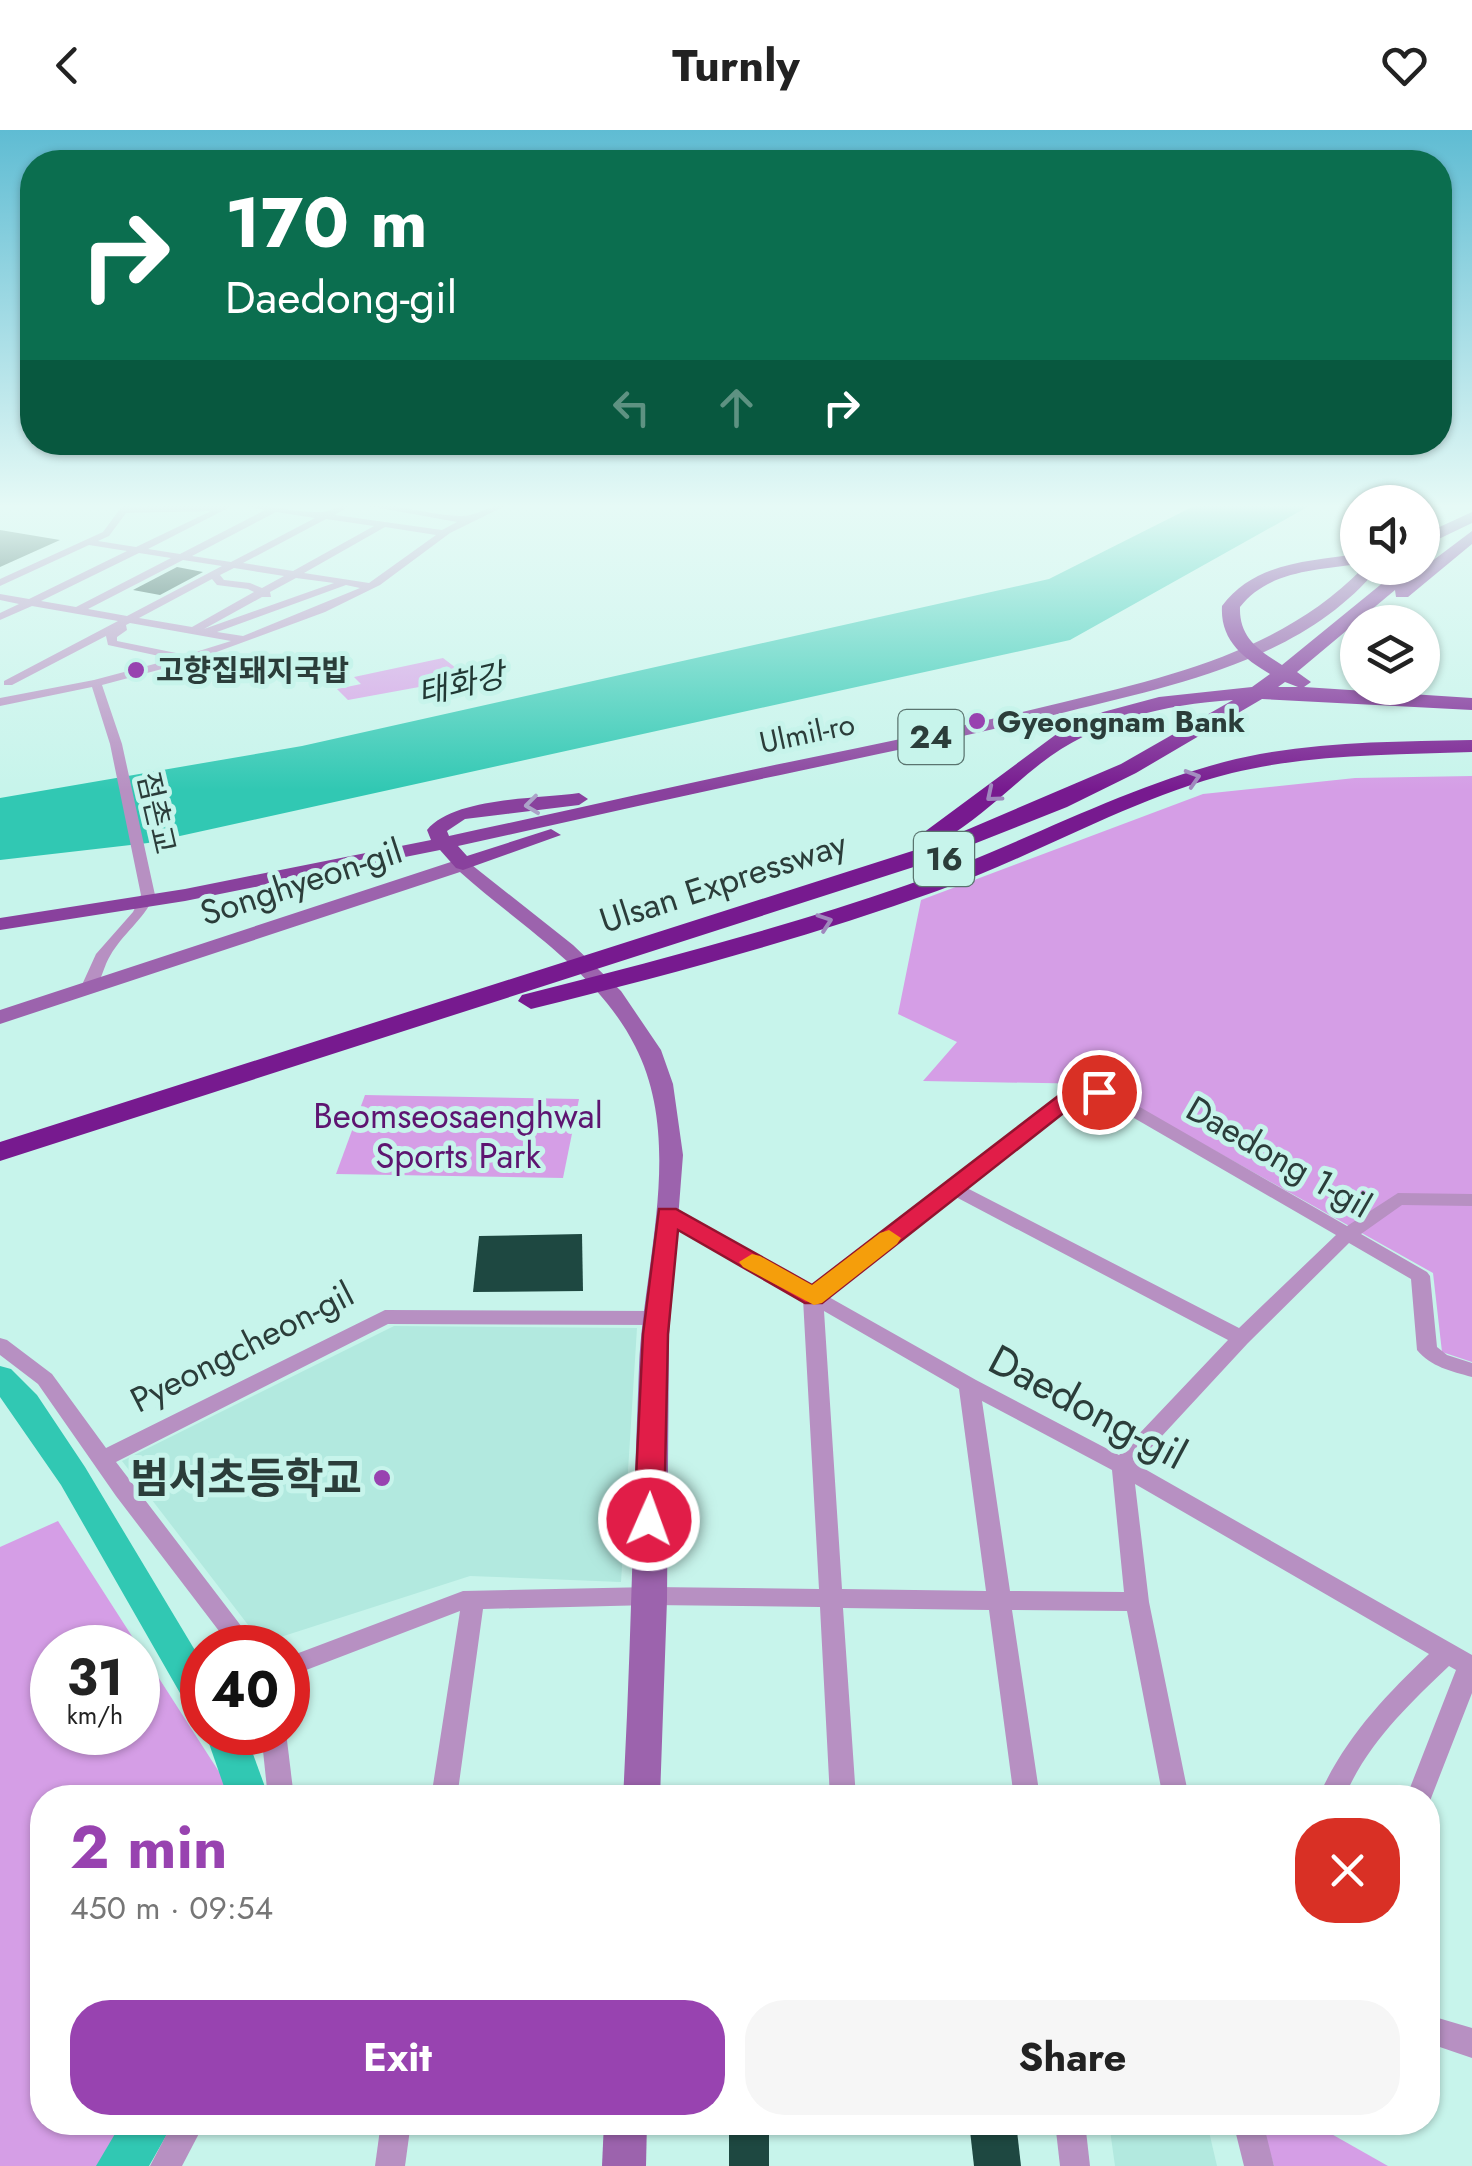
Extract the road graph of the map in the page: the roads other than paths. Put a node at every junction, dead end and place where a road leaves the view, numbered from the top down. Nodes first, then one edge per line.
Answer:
1 (18, 600) edge
2 (34, 600) edge
3 (96, 600) edge
4 (170, 600) edge
5 (249, 600) edge
6 (282, 600) edge
7 (297, 600) edge
8 (340, 600) edge
9 (1235, 600) edge
10 (1337, 600) edge
11 (1373, 600) edge
12 (30, 602) junction
13 (289, 603) junction
14 (76, 610) junction
15 (308, 615) junction
16 (0, 617) edge
17 (131, 621) junction
18 (196, 632) junction
19 (243, 640) junction
20 (1340, 649) edge
21 (188, 659) junction
22 (4, 682) edge
23 (97, 685) junction
24 (62, 691) junction
25 (0, 702) edge
26 (1472, 704) edge
27 (1472, 728) edge
28 (1472, 746) edge
29 (732, 780) junction
30 (689, 789) junction
31 (463, 864) junction
32 (0, 924) edge
33 (694, 931) junction
34 (88, 988) junction
35 (494, 1007) junction
36 (0, 1016) edge
37 (0, 1152) edge
38 (0, 1164) edge
39 (954, 1188) junction
40 (1472, 1200) edge
41 (668, 1214) junction
42 (1348, 1234) junction
43 (814, 1297) junction
44 (656, 1318) junction
45 (1240, 1338) junction
46 (4, 1349) edge
47 (1472, 1370) edge
48 (969, 1385) junction
49 (104, 1458) junction
50 (1122, 1466) junction
51 (650, 1596) junction
52 (473, 1600) junction
53 (1001, 1600) junction
54 (830, 1601) junction
55 (1137, 1602) junction
56 (229, 1625) edge
57 (1447, 1653) junction
58 (310, 1659) edge
59 (1471, 1666) edge
60 (276, 1755) edge
61 (280, 1785) edge
62 (446, 1785) edge
63 (642, 1785) edge
64 (841, 1785) edge
65 (1025, 1785) edge
66 (1173, 1785) edge
67 (1336, 1785) edge
68 (1424, 1785) edge
69 (1440, 2034) edge
70 (1470, 2047) edge
71 (182, 2135) edge
72 (394, 2135) edge
73 (625, 2135) edge
74 (1071, 2135) edge
75 (1251, 2135) edge
76 (164, 2166) edge
77 (390, 2166) edge
78 (624, 2166) edge
79 (1075, 2166) edge
80 (1259, 2166) edge

1 - 12 street
2 - 12 street
3 - 14 street
4 - 17 street
5 - 18 street
6 - 13 street
7 - 13 street
8 - 15 street
9 - 27 highway
10 - 29 main road, Ulmil-ro / 24
11 - 33 highway, Ulsan Expressway / 16
12 - 14 street
12 - 16 street
13 - 15 street
13 - 18 street
14 - 17 street
15 - 19 street
17 - 18 street
17 - 21 street
17 - 22 street
18 - 19 street
19 - 21 street
20 - 35 highway, Ulsan Expressway / 16
21 - 23 street
22 - 24 street
23 - 24 street
23 - 34 street, 점촌교
24 - 25 street
26 -> 33 highway
35 -> 28 highway
29 - 30 main road, Ulmil-ro / 24
29 -> 31 main road
30 - 31 main road
30 - 32 main road, Ulmil-ro / 24
31 - 34 street, Songhyeon-gil
31 - 41 street
33 - 37 highway, Ulsan Expressway / 16
34 - 36 street
35 - 38 highway, Ulsan Expressway / 16
39 - 42 street, Daedong 1-gil
39 - 43 street, Daedong 1-gil
39 - 45 street
40 - 42 street
41 - 43 street, Daedong-gil
41 - 44 street
42 - 45 street
42 - 47 street, Daedong 1-gil
43 - 48 street, Daedong-gil
43 - 54 street
44 - 49 street, Pyeongcheon-gil
44 - 51 street
45 - 50 street
46 - 49 street
48 - 50 street, Daedong-gil
48 - 53 street
49 - 56 street
50 - 55 street
50 - 57 street, Daedong-gil
51 - 52 street
51 - 54 street
51 - 63 street
52 - 58 street
52 - 62 street
53 - 54 street
53 - 55 street
53 - 65 street
54 - 64 street
55 - 66 street
57 - 59 street, Daedong-gil
57 - 67 street
59 - 68 street
60 - 61 street
69 - 70 street
71 - 76 street
72 - 77 street
73 - 78 street
74 - 79 street
75 - 80 street

